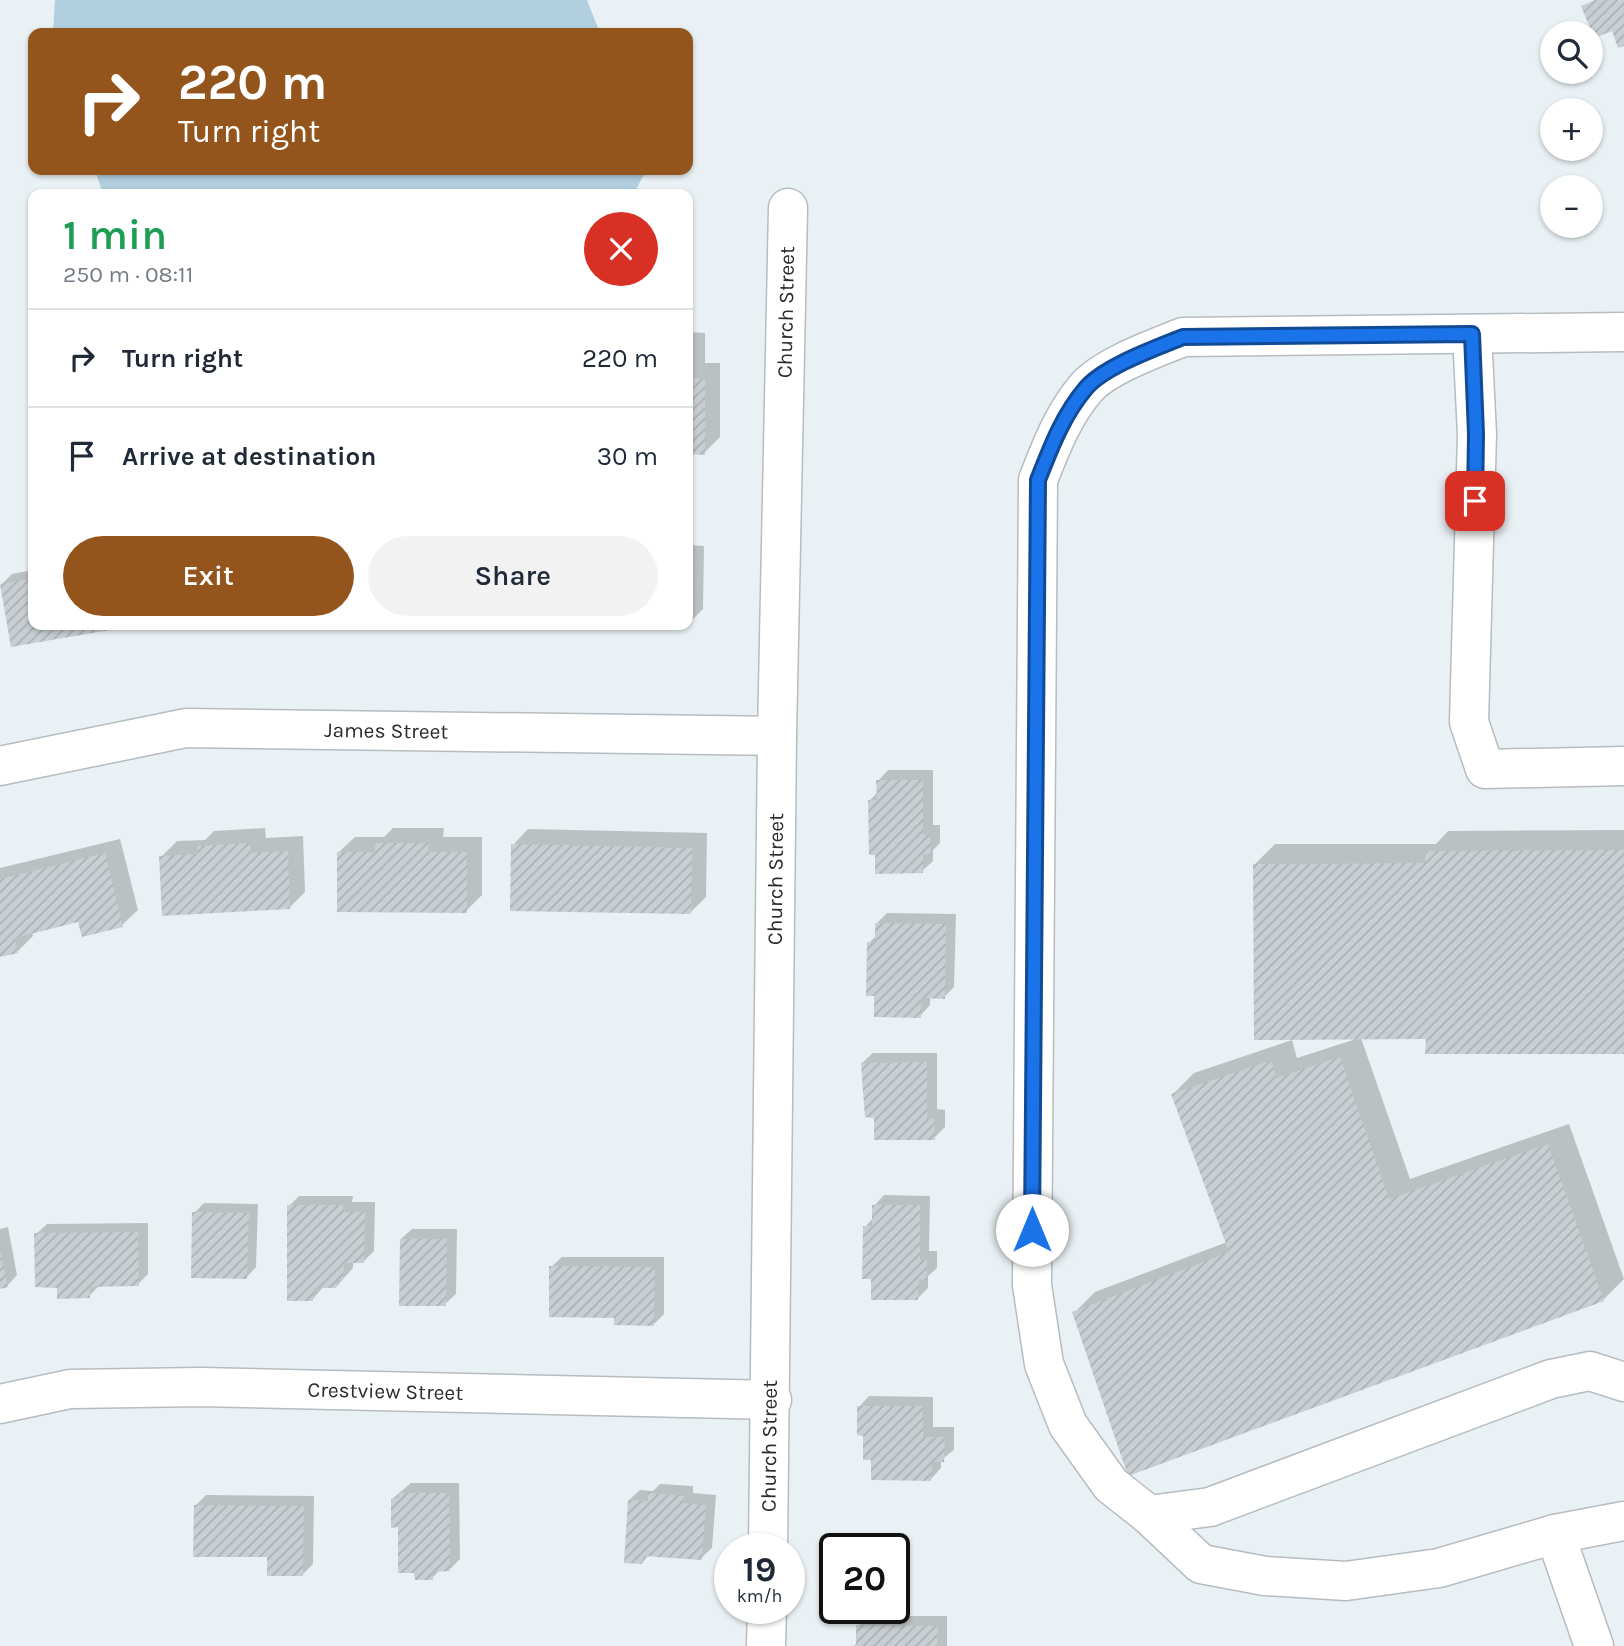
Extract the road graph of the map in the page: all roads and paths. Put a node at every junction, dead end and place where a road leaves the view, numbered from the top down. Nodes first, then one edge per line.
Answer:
1 (788, 208) dead end
2 (1624, 332) edge
3 (1472, 334) junction
4 (777, 736) junction
5 (0, 766) edge
6 (1624, 766) edge
7 (1624, 1382) edge
8 (772, 1400) junction
9 (0, 1404) edge
10 (1149, 1515) junction
11 (1624, 1521) edge
12 (768, 1533) edge
13 (1555, 1534) junction
14 (767, 1624) edge
15 (766, 1646) edge
16 (1594, 1646) edge

1 - 4 street, Church Street
2 - 3 street
3 - 6 street
3 - 10 street
4 - 5 street, James Street
4 - 8 street, Church Street
7 - 10 street
8 - 9 street, Crestview Street
8 - 12 street, Church Street
10 - 13 street
11 - 13 street
13 - 16 street
14 - 15 street

